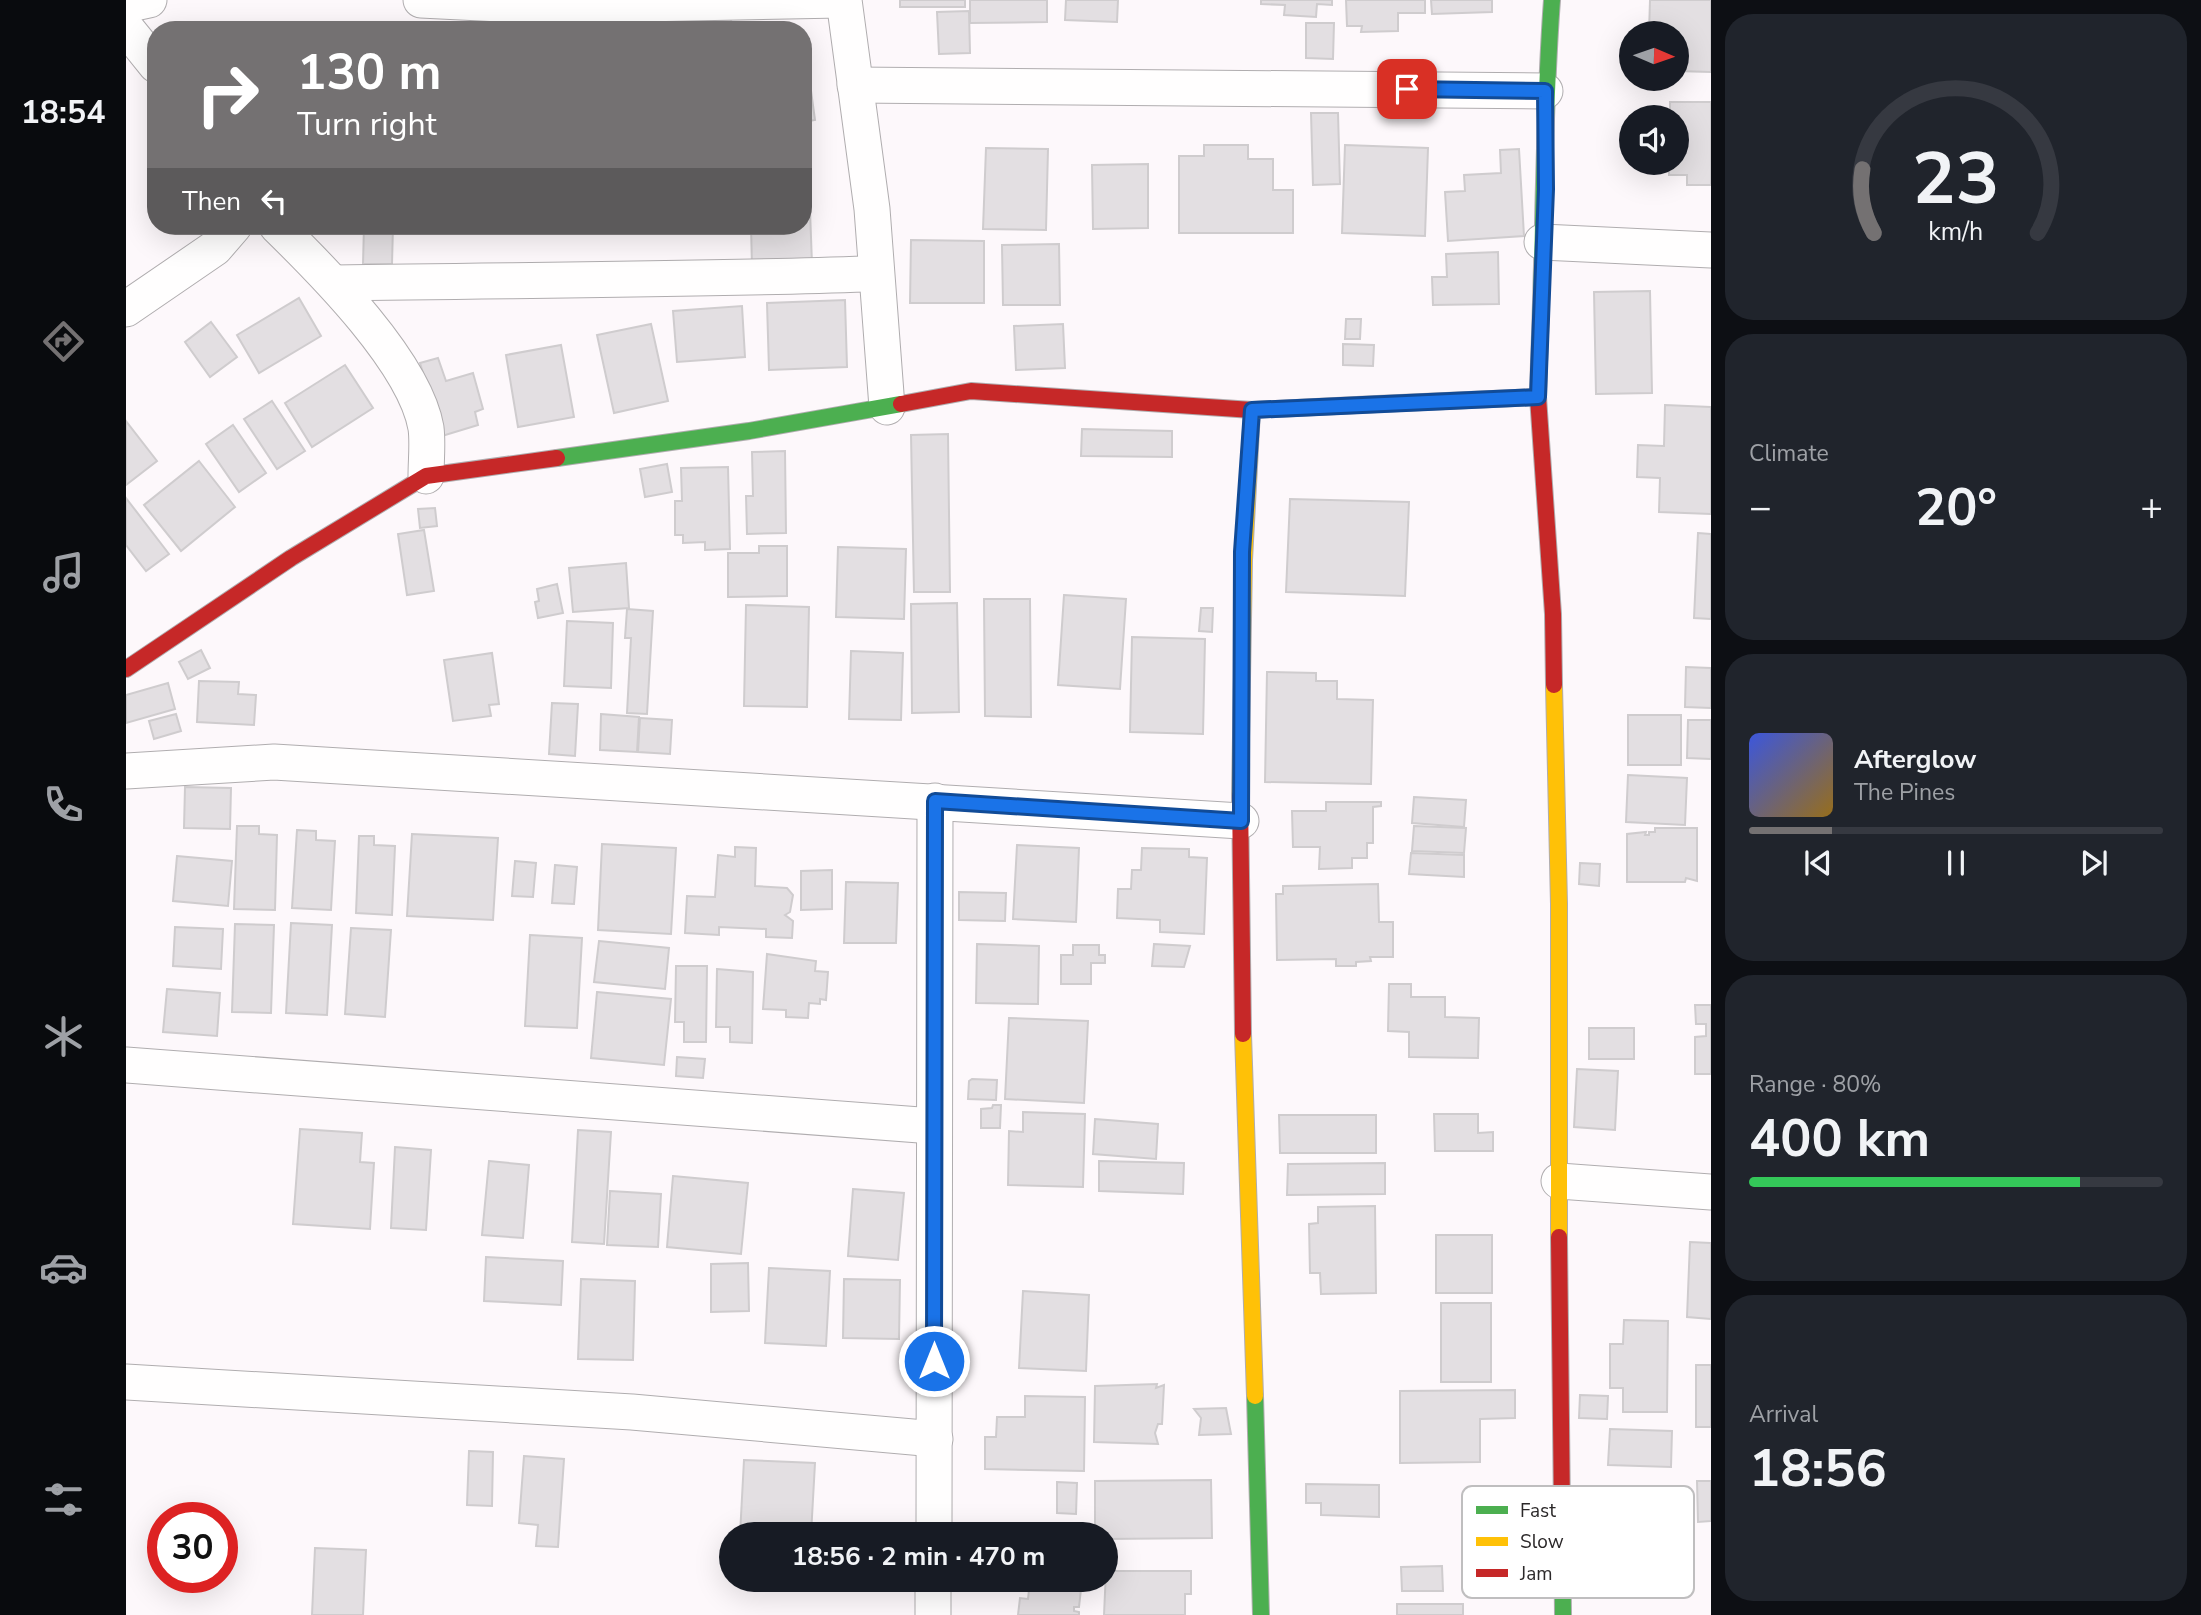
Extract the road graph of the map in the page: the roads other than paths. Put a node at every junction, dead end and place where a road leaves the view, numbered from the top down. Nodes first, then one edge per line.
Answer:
1 (149, 0) edge
2 (421, 0) edge
3 (842, 0) edge
4 (1552, 0) edge
5 (126, 5) edge
6 (126, 28) edge
7 (147, 54) edge
8 (855, 85) junction
9 (1545, 91) junction
10 (226, 235) edge
11 (286, 235) edge
12 (1542, 242) junction
13 (1711, 250) edge
14 (867, 274) dead end
15 (335, 283) junction
16 (126, 309) edge
17 (1538, 397) junction
18 (887, 407) junction
19 (1252, 410) junction
20 (426, 476) junction
21 (126, 670) edge
22 (126, 771) edge
23 (935, 801) junction
24 (1241, 821) junction
25 (126, 1065) edge
26 (933, 1126) junction
27 (1559, 1181) junction
28 (1711, 1192) edge
29 (126, 1382) edge
30 (935, 1439) junction
31 (1562, 1486) edge
32 (934, 1522) edge
33 (933, 1592) edge
34 (933, 1615) edge
35 (1261, 1615) edge

1 - 5 street
2 - 3 street
3 - 8 street
4 - 9 street
6 - 7 street
8 - 9 street
8 - 18 street
9 - 12 street
10 - 16 street
11 - 15 street
12 - 13 street
12 - 17 street
14 - 15 street
15 - 20 street
17 - 19 street
17 - 27 street
18 - 19 street
18 - 20 street
19 - 24 street
20 - 21 street
22 - 23 street
23 - 24 street
23 - 26 street
24 - 35 street
25 - 26 street
26 - 30 street
27 - 28 street
27 - 31 street
29 - 30 street
30 - 32 street
33 - 34 street

